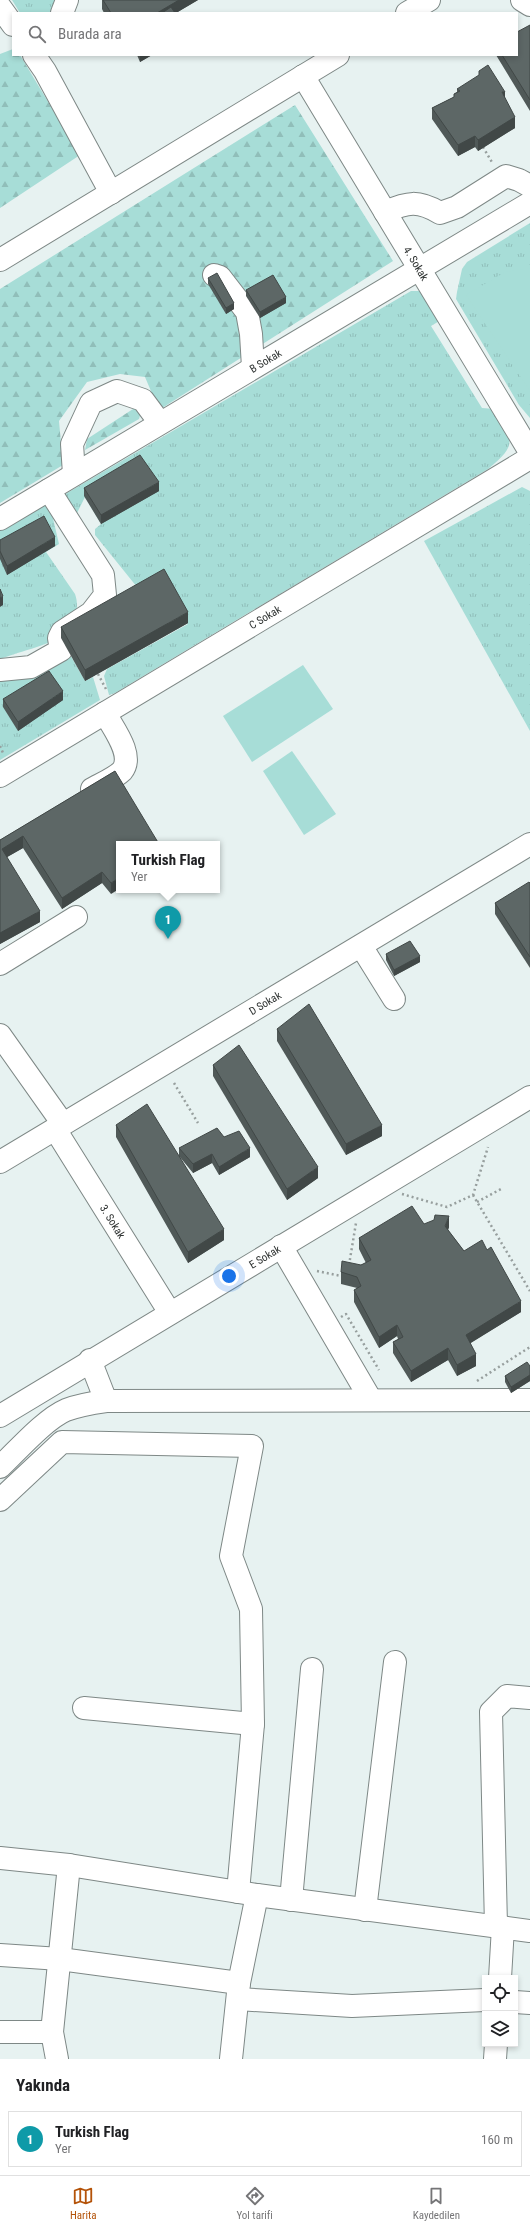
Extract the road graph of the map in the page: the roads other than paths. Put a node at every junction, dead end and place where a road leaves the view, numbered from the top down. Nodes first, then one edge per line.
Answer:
1 (67, 0) edge
2 (429, 0) edge
3 (522, 0) edge
4 (530, 5) edge
5 (0, 7) edge
6 (62, 12) edge
7 (409, 12) edge
8 (12, 24) edge
9 (336, 56) edge
10 (43, 60) edge
11 (303, 76) junction
12 (530, 186) edge
13 (111, 193) junction
14 (530, 203) edge
15 (385, 212) junction
16 (0, 260) edge
17 (419, 268) junction
18 (214, 275) edge
19 (253, 367) junction
20 (160, 423) junction
21 (530, 452) edge
22 (530, 458) edge
23 (74, 474) junction
24 (49, 490) junction
25 (0, 519) edge
26 (0, 670) edge
27 (105, 713) junction
28 (0, 776) edge
29 (74, 800) edge
30 (530, 844) edge
31 (76, 917) dead end
32 (361, 946) junction
33 (0, 964) edge
34 (394, 1000) dead end
35 (0, 1036) edge
36 (530, 1098) edge
37 (59, 1127) junction
38 (0, 1162) edge
39 (281, 1246) junction
40 (170, 1313) junction
41 (90, 1360) junction
42 (371, 1400) junction
43 (530, 1400) edge
44 (106, 1401) junction
45 (0, 1416) edge
46 (0, 1467) edge
47 (0, 1500) edge
48 (395, 1662) dead end
49 (312, 1669) dead end
50 (530, 1698) edge
51 (84, 1708) dead end
52 (253, 1724) junction
53 (0, 1858) edge
54 (69, 1865) junction
55 (248, 1894) junction
56 (291, 1900) junction
57 (366, 1910) junction
58 (499, 1927) junction
59 (530, 1931) edge
60 (0, 1955) edge
61 (60, 1959) junction
62 (500, 1975) edge
63 (239, 1991) junction
64 (482, 2000) edge
65 (518, 2002) edge
66 (530, 2003) edge
67 (0, 2032) edge
68 (52, 2032) junction
69 (496, 2047) edge
70 (57, 2059) edge
71 (231, 2059) edge
72 (495, 2059) edge

1 - 6 street
2 - 7 street
3 - 4 street
5 - 8 street
9 - 11 street
10 - 13 street
11 - 13 street
11 - 15 street, 4. Sokak
12 - 15 street
13 - 16 street
14 - 17 street, B Sokak
15 - 17 street, 4. Sokak
17 - 19 street, B Sokak
17 - 21 street, 4. Sokak
18 - 19 street
19 - 20 street, B Sokak
20 - 23 street, B Sokak
20 - 23 street
22 - 27 street, C Sokak
23 - 24 street, B Sokak
24 - 25 street, B Sokak
24 - 26 street
27 - 28 street, C Sokak
27 - 29 street
30 - 32 street, D Sokak
31 - 33 street
32 - 34 street
32 - 37 street, D Sokak
35 - 37 street, 3. Sokak
36 - 39 street, E Sokak
37 - 38 street, D Sokak
37 - 40 street, 3. Sokak
39 - 40 street, E Sokak
39 - 42 street
40 - 41 street, E Sokak
41 - 44 street
41 - 45 street, E Sokak
42 - 43 street
42 - 44 street
44 - 46 street
47 - 52 street
48 - 57 street
49 - 56 street
50 - 58 street
51 - 52 street
52 - 55 street
53 - 54 street
54 - 55 street
54 - 61 street
55 - 56 street
55 - 63 street
56 - 57 street
57 - 58 street
58 - 59 street
58 - 62 street
60 - 61 street
61 - 63 street
61 - 68 street
63 - 64 street
63 - 71 street
65 - 66 street
67 - 68 street
68 - 70 street
69 - 72 street

